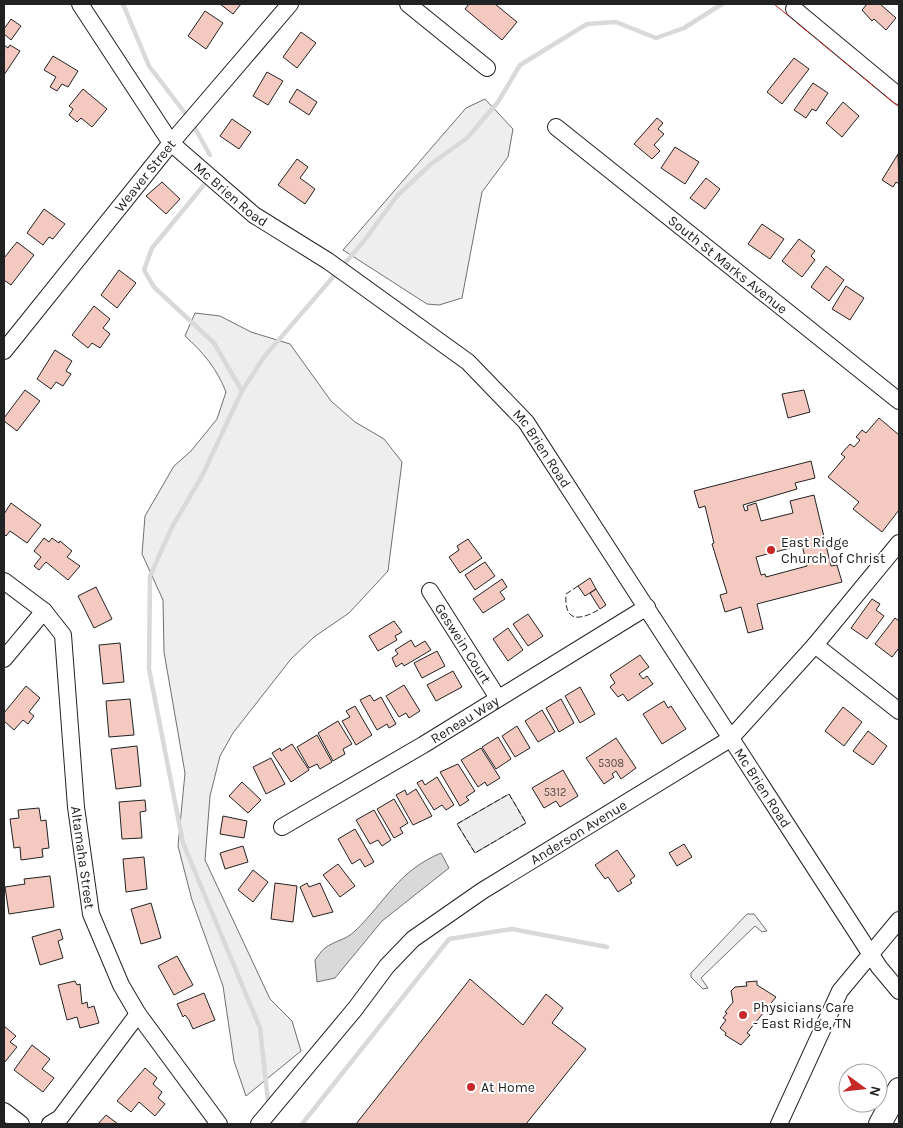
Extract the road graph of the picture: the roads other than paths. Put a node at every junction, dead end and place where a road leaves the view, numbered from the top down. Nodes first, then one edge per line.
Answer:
1 (80, 4) edge
2 (290, 4) edge
3 (408, 4) edge
4 (794, 9) dead end
5 (487, 68) dead end
6 (899, 96) edge
7 (556, 127) dead end
8 (171, 143) junction
9 (4, 351) edge
10 (899, 401) edge
11 (899, 543) edge
12 (4, 580) edge
13 (430, 591) dead end
14 (646, 607) junction
15 (44, 611) junction
16 (815, 645) junction
17 (4, 659) edge
18 (498, 698) junction
19 (899, 711) edge
20 (730, 739) junction
21 (282, 827) dead end
22 (899, 920) edge
23 (876, 961) junction
24 (899, 991) edge
25 (138, 1014) junction
26 (899, 1089) edge
27 (4, 1111) edge
28 (21, 1124) edge
29 (50, 1124) edge
30 (219, 1124) edge
31 (259, 1124) edge
32 (779, 1124) edge
33 (880, 1124) edge

1 - 8 street, Mc Brien Road
2 - 8 street, Weaver Street
3 - 5 street
4 - 6 street
7 - 10 street, South St Marks Avenue
8 - 9 street, Weaver Street
8 - 14 street, Mc Brien Road
11 - 16 street, Anderson Avenue
12 - 15 street, Altamaha Street
13 - 18 street, Geswein Court
14 - 18 street, Reneau Way
14 - 20 street, Mc Brien Road
15 - 17 street
15 - 25 street, Altamaha Street
16 - 19 street
16 - 20 street, Anderson Avenue
18 - 21 street, Reneau Way
20 - 23 street, Mc Brien Road
20 - 31 street, Anderson Avenue
22 - 23 street
23 - 24 street, Mc Brien Road
23 - 32 street
25 - 29 street
25 - 30 street, Altamaha Street
26 - 33 highway
27 - 28 street

